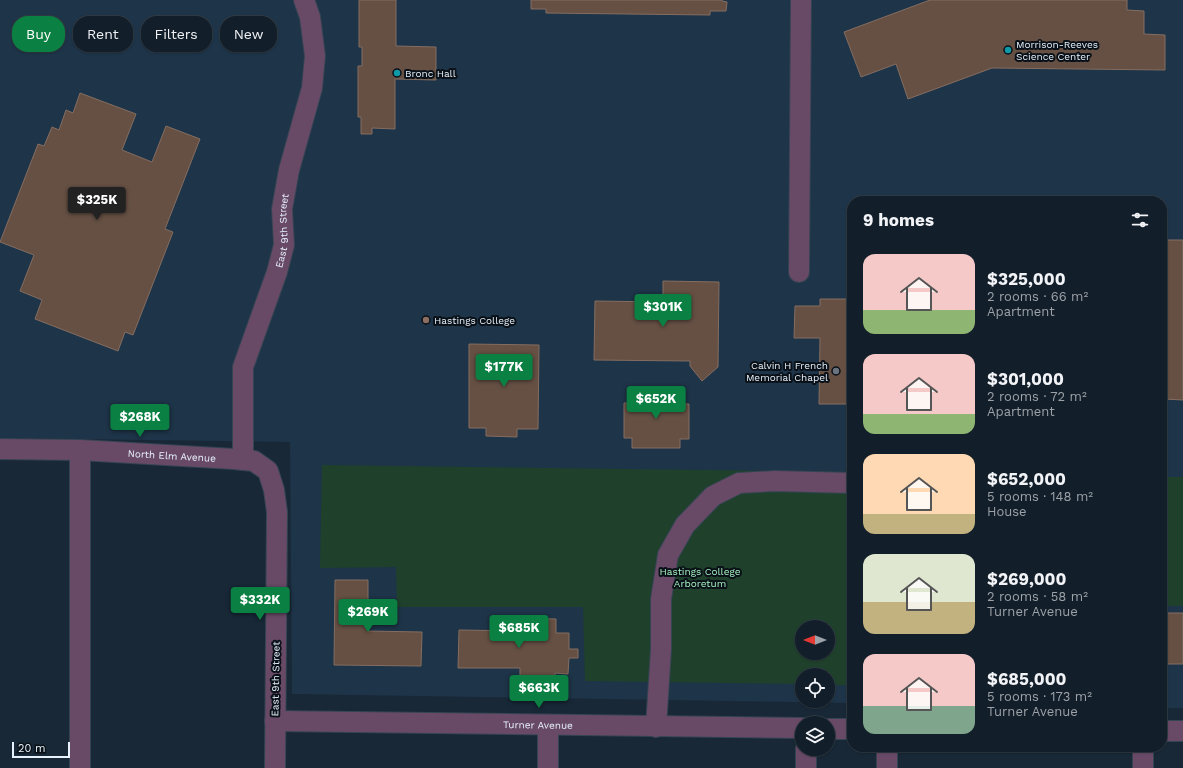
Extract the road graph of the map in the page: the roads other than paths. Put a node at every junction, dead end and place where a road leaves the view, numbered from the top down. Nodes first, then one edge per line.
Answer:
1 (304, 0) edge
2 (801, 0) edge
3 (799, 272) dead end
4 (0, 449) edge
5 (80, 450) junction
6 (243, 460) junction
7 (268, 471) joint
8 (847, 483) edge
9 (275, 721) junction
10 (548, 725) junction
11 (656, 727) junction
12 (795, 728) edge
13 (835, 728) edge
14 (847, 729) edge
15 (1167, 731) edge
16 (1183, 731) edge
17 (887, 752) edge
18 (1143, 752) edge
19 (806, 756) edge
20 (80, 768) edge
21 (275, 768) edge
22 (548, 768) edge
23 (806, 768) edge
24 (887, 768) edge
25 (1143, 768) edge

1 - 6 street, East 9th Street
2 - 3 street
4 - 5 street, North Elm Avenue
5 - 6 street, North Elm Avenue
5 - 20 street
6 - 7 street, North Elm Avenue
7 - 9 street, East 9th Street
8 - 11 street
9 - 10 street, Turner Avenue
9 - 21 street, East 9th Street
10 - 11 street, Turner Avenue
10 - 22 street
11 - 12 street, Turner Avenue
13 - 14 street
15 - 16 street
17 - 24 street
18 - 25 street
19 - 23 street

